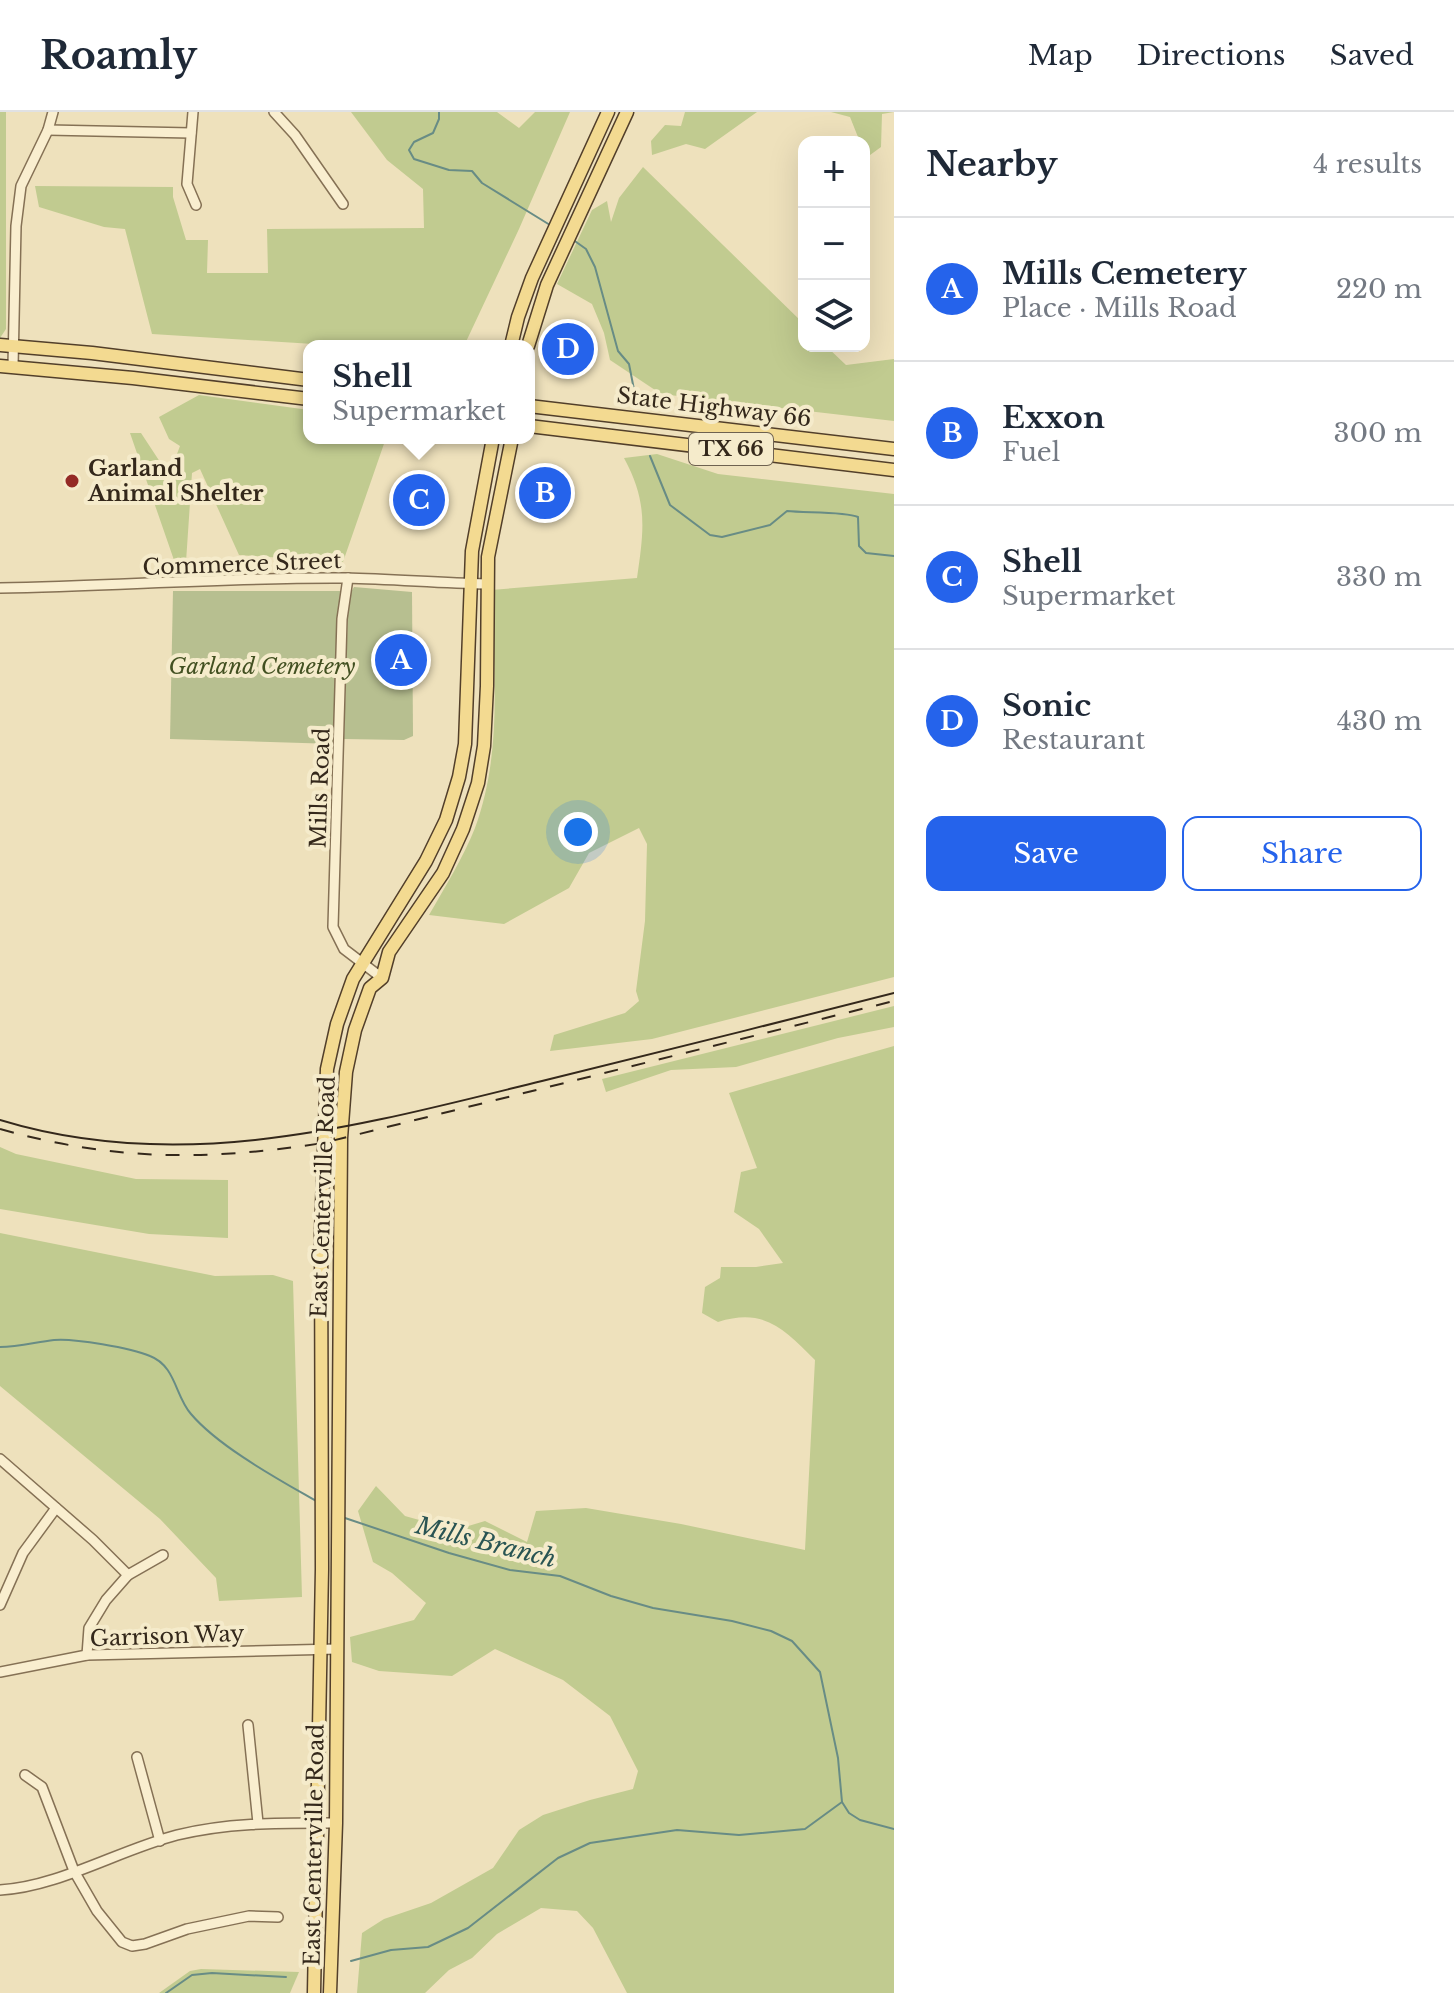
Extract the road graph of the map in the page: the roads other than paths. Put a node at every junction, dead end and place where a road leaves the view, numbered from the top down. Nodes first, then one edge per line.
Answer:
1 (53, 112) edge
2 (193, 112) edge
3 (274, 112) edge
4 (608, 112) edge
5 (627, 112) edge
6 (48, 130) junction
7 (191, 133) junction
8 (343, 204) dead end
9 (196, 205) dead end
10 (512, 340) edge
11 (530, 340) edge
12 (0, 345) edge
13 (14, 346) junction
14 (7, 366) edge
15 (303, 379) edge
16 (303, 398) edge
17 (535, 407) edge
18 (535, 427) edge
19 (492, 444) edge
20 (511, 444) edge
21 (894, 449) edge
22 (894, 470) edge
23 (348, 578) junction
24 (470, 584) junction
25 (486, 584) junction
26 (0, 588) edge
27 (362, 963) junction
28 (382, 978) junction
29 (351, 1048) junction
30 (331, 1049) junction
31 (321, 1233) junction
32 (341, 1233) junction
33 (321, 1381) junction
34 (339, 1381) junction
35 (0, 1459) edge
36 (56, 1508) junction
37 (163, 1555) dead end
38 (128, 1575) junction
39 (0, 1605) edge
40 (319, 1649) junction
41 (337, 1649) junction
42 (87, 1655) junction
43 (0, 1672) edge
44 (248, 1725) dead end
45 (137, 1757) dead end
46 (25, 1775) dead end
47 (258, 1823) junction
48 (317, 1823) junction
49 (336, 1823) junction
50 (160, 1841) junction
51 (74, 1871) junction
52 (0, 1890) edge
53 (278, 1917) dead end
54 (314, 1993) edge
55 (330, 1993) edge

1 - 6 street
2 - 7 street
3 - 8 street
4 - 10 main road
5 - 11 main road
6 - 7 street
6 - 13 street
7 - 9 street
12 - 13 main road
13 - 14 street
13 - 15 main road
14 - 16 main road
17 - 21 main road, State Highway 66 / TX 66
18 - 22 main road, State Highway 66 / TX 66
19 - 24 main road, East Centerville Road
20 - 25 main road, East Centerville Road
23 - 24 street, Commerce Street
23 - 26 street, Commerce Street
23 - 27 street, Mills Road
24 - 25 street, Commerce Street
24 - 27 main road, East Centerville Road
25 - 28 main road, East Centerville Road
27 - 28 street, Mills Road
27 - 30 main road, East Centerville Road
28 - 29 main road, East Centerville Road
29 - 30 main road
29 - 32 main road, East Centerville Road
30 - 31 main road, East Centerville Road
31 - 32 main road
31 - 33 main road, East Centerville Road
32 - 34 main road, East Centerville Road
33 - 34 main road
33 - 40 main road, East Centerville Road
34 - 41 main road, East Centerville Road
35 - 36 street
36 - 38 street
36 - 39 street
37 - 38 street
38 - 42 street
40 - 41 street, Garrison Way
40 - 42 street, Garrison Way
40 - 48 main road, East Centerville Road
41 - 49 main road, East Centerville Road
42 - 43 street, Garrison Way
44 - 47 street
45 - 50 street
46 - 51 street
47 - 48 street
47 - 50 street
48 - 49 street
48 - 54 main road, East Centerville Road
49 - 55 main road, East Centerville Road
50 - 51 street
51 - 52 street
51 - 53 street

